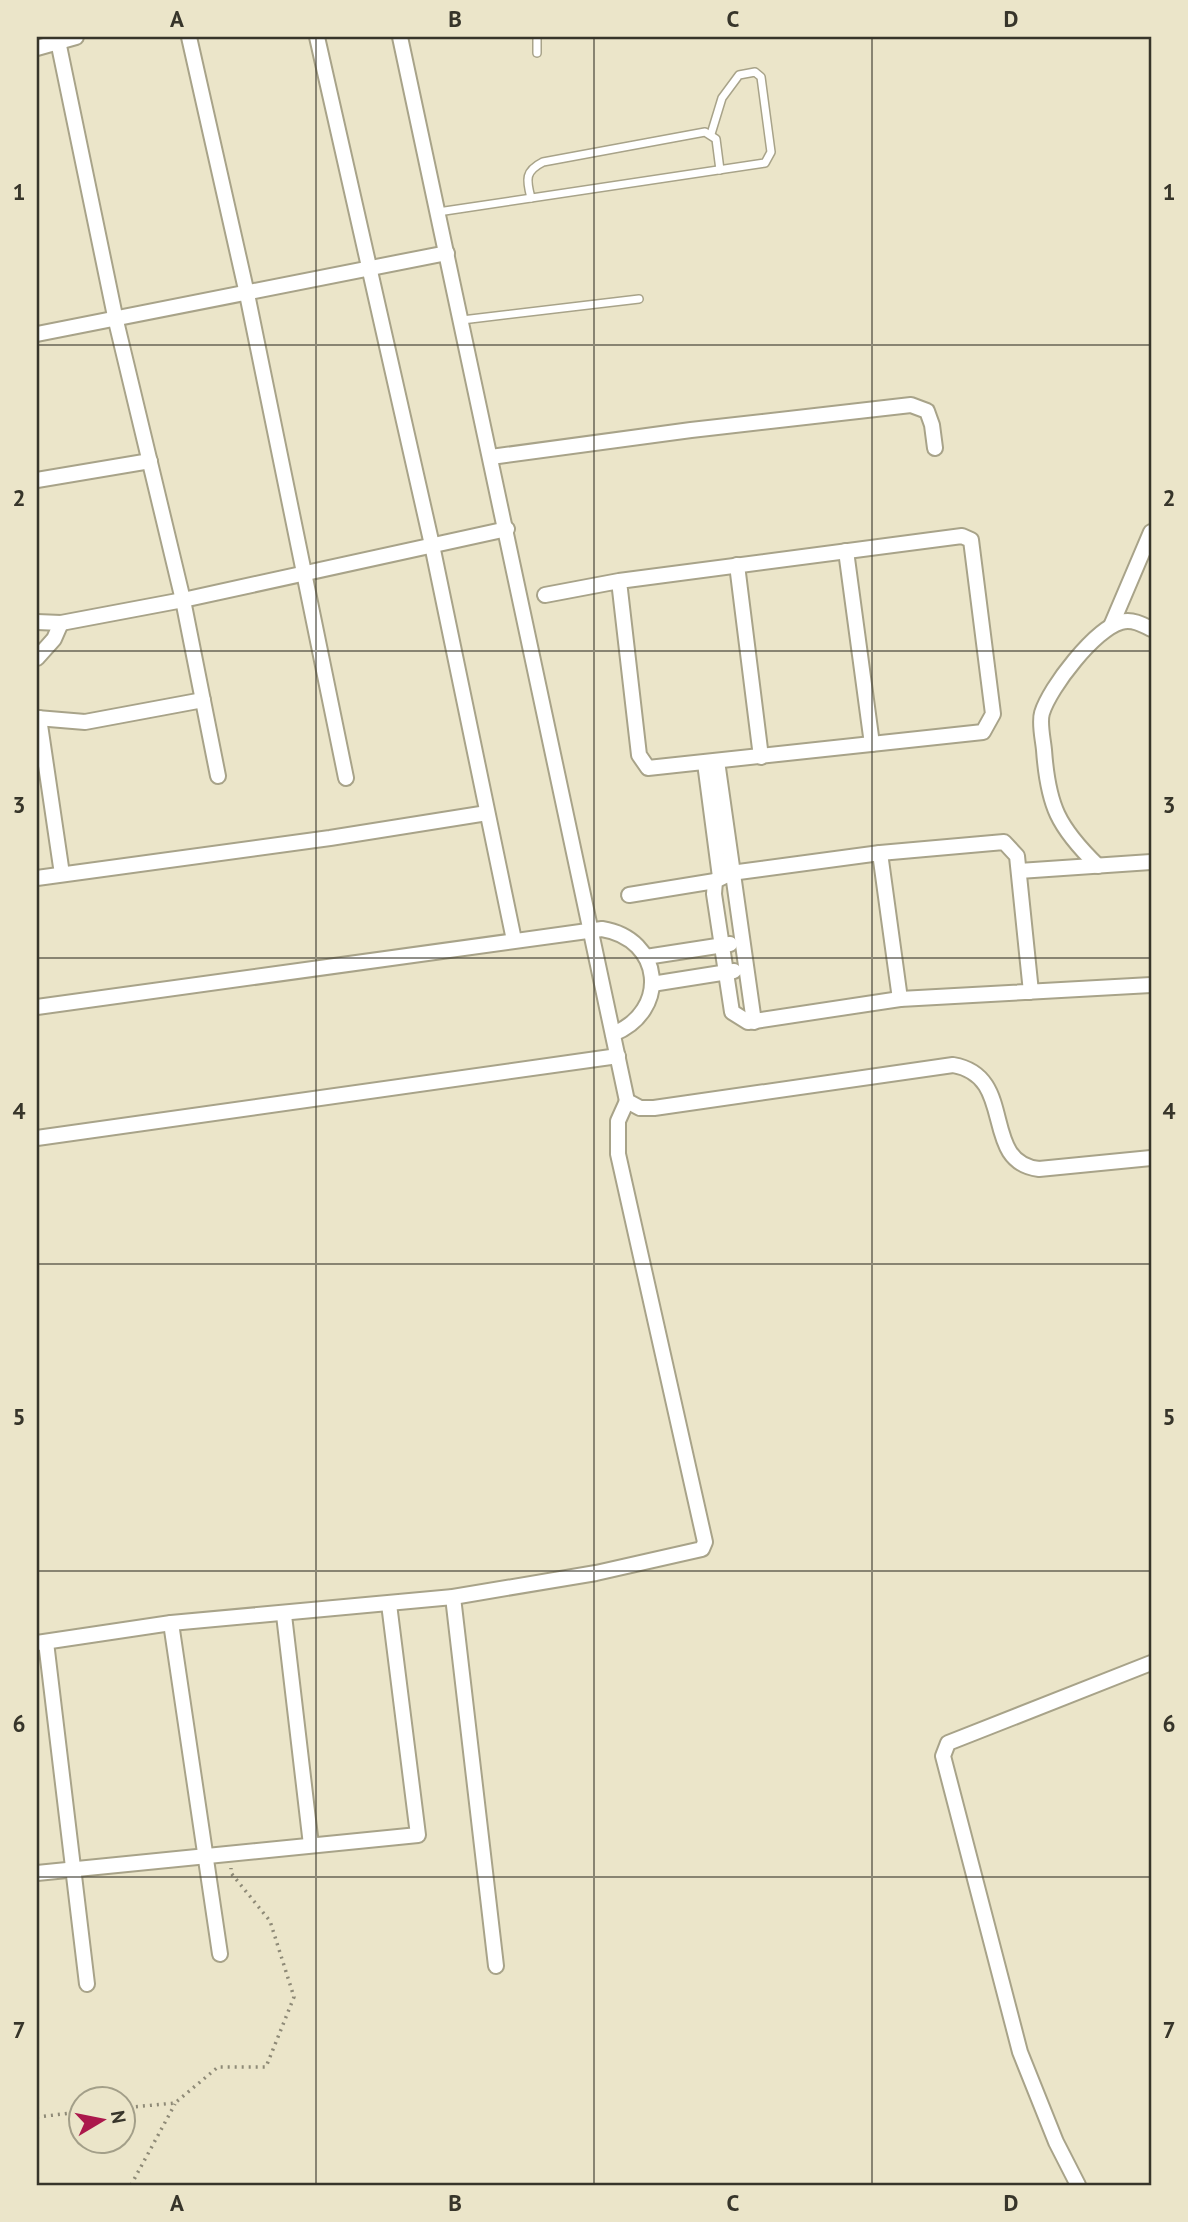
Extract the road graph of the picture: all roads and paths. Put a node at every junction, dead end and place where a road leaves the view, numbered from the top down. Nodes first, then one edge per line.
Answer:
1 (76, 37) edge
2 (189, 37) edge
3 (317, 37) edge
4 (400, 37) edge
5 (537, 37) edge
6 (58, 41) junction
7 (37, 48) edge
8 (537, 53) dead end
9 (711, 134) junction
10 (720, 170) junction
11 (530, 198) junction
12 (438, 212) junction
13 (447, 253) junction
14 (369, 269) junction
15 (247, 294) junction
16 (639, 299) dead end
17 (116, 320) junction
18 (462, 320) junction
19 (37, 334) edge
20 (935, 448) dead end
21 (491, 457) junction
22 (150, 461) junction
23 (37, 481) edge
24 (507, 529) junction
25 (1151, 532) edge
26 (432, 545) junction
27 (846, 551) junction
28 (737, 565) junction
29 (303, 574) junction
30 (619, 581) junction
31 (545, 595) dead end
32 (183, 600) junction
33 (37, 622) edge
34 (61, 623) junction
35 (1111, 626) junction
36 (1151, 629) edge
37 (37, 658) edge
38 (203, 700) junction
39 (38, 718) edge
40 (872, 744) junction
41 (761, 757) junction
42 (711, 762) junction
43 (218, 776) dead end
44 (346, 778) dead end
45 (487, 813) junction
46 (880, 853) junction
47 (1151, 862) edge
48 (1098, 866) junction
49 (1019, 871) junction
50 (62, 874) junction
51 (722, 877) junction
52 (37, 878) edge
53 (629, 895) dead end
54 (592, 929) junction
55 (513, 940) junction
56 (741, 942) junction
57 (722, 945) junction
58 (646, 957) junction
59 (746, 969) junction
60 (726, 972) junction
61 (652, 984) junction
62 (1151, 985) edge
63 (1031, 992) junction
64 (900, 999) junction
65 (37, 1007) edge
66 (754, 1022) junction
67 (613, 1034) junction
68 (618, 1056) junction
69 (627, 1101) junction
70 (37, 1138) edge
71 (1151, 1158) edge
72 (453, 1597) junction
73 (389, 1604) junction
74 (284, 1615) junction
75 (171, 1623) junction
76 (42, 1642) edge
77 (1151, 1663) edge
78 (311, 1845) junction
79 (231, 1853) junction
80 (207, 1856) junction
81 (75, 1869) junction
82 (37, 1872) edge
83 (220, 1954) dead end
84 (496, 1966) dead end
85 (87, 1984) dead end
86 (175, 2103) junction
87 (136, 2107) edge
88 (66, 2114) edge
89 (37, 2117) edge
90 (131, 2185) edge
91 (1079, 2185) edge

1 - 6 street
2 - 15 street
3 - 14 street
4 - 12 street
5 - 8 lane
6 - 7 street
6 - 17 street
9 - 10 lane
9 - 10 lane
9 - 11 lane
10 - 11 lane
11 - 12 lane
12 - 13 street
13 - 14 street
13 - 18 street
14 - 15 street
14 - 26 street
15 - 17 street
15 - 29 street
16 - 18 lane
17 - 19 street
17 - 22 street
18 - 21 street
20 - 21 street
21 - 24 street
22 - 23 street
22 - 32 street
24 - 26 street
24 - 54 street
25 - 35 street
26 - 29 street
26 - 45 street
27 - 28 street
27 - 40 street
27 - 40 street
28 - 30 street
28 - 41 street
29 - 32 street
29 - 44 street
30 - 31 street
30 - 42 street
32 - 34 street
32 - 38 street
33 - 34 street
34 - 37 street
35 - 36 street
35 - 48 street
38 - 39 street
38 - 43 street
39 - 50 street
40 - 41 street
41 - 42 street
42 - 51 street
45 - 50 street
45 - 55 street
46 - 49 street
46 - 51 street
46 - 64 street
47 - 48 street
48 - 49 street
49 - 63 street
50 - 52 street
51 - 53 street
51 - 56 street
51 - 57 street
54 - 55 street
54 - 58 street
54 - 67 street
55 - 65 street
56 - 57 street
56 - 59 street
57 - 58 street
57 - 60 street
58 - 61 street
59 - 60 street
59 - 66 street
60 - 61 street
60 - 66 street
61 - 67 street
62 - 63 street
63 - 64 street
64 - 66 street
67 - 68 street
68 - 69 street
68 - 70 street
69 - 71 street
69 - 72 street
72 - 73 street
72 - 84 street
73 - 74 street
73 - 78 street
74 - 75 street
74 - 78 street
75 - 76 street
75 - 80 street
76 - 81 street
77 - 91 street
78 - 79 street
79 - 80 street
79 - 86 path
80 - 81 street
80 - 83 street
81 - 82 street
81 - 85 street
86 - 87 path
86 - 90 path
88 - 89 path

